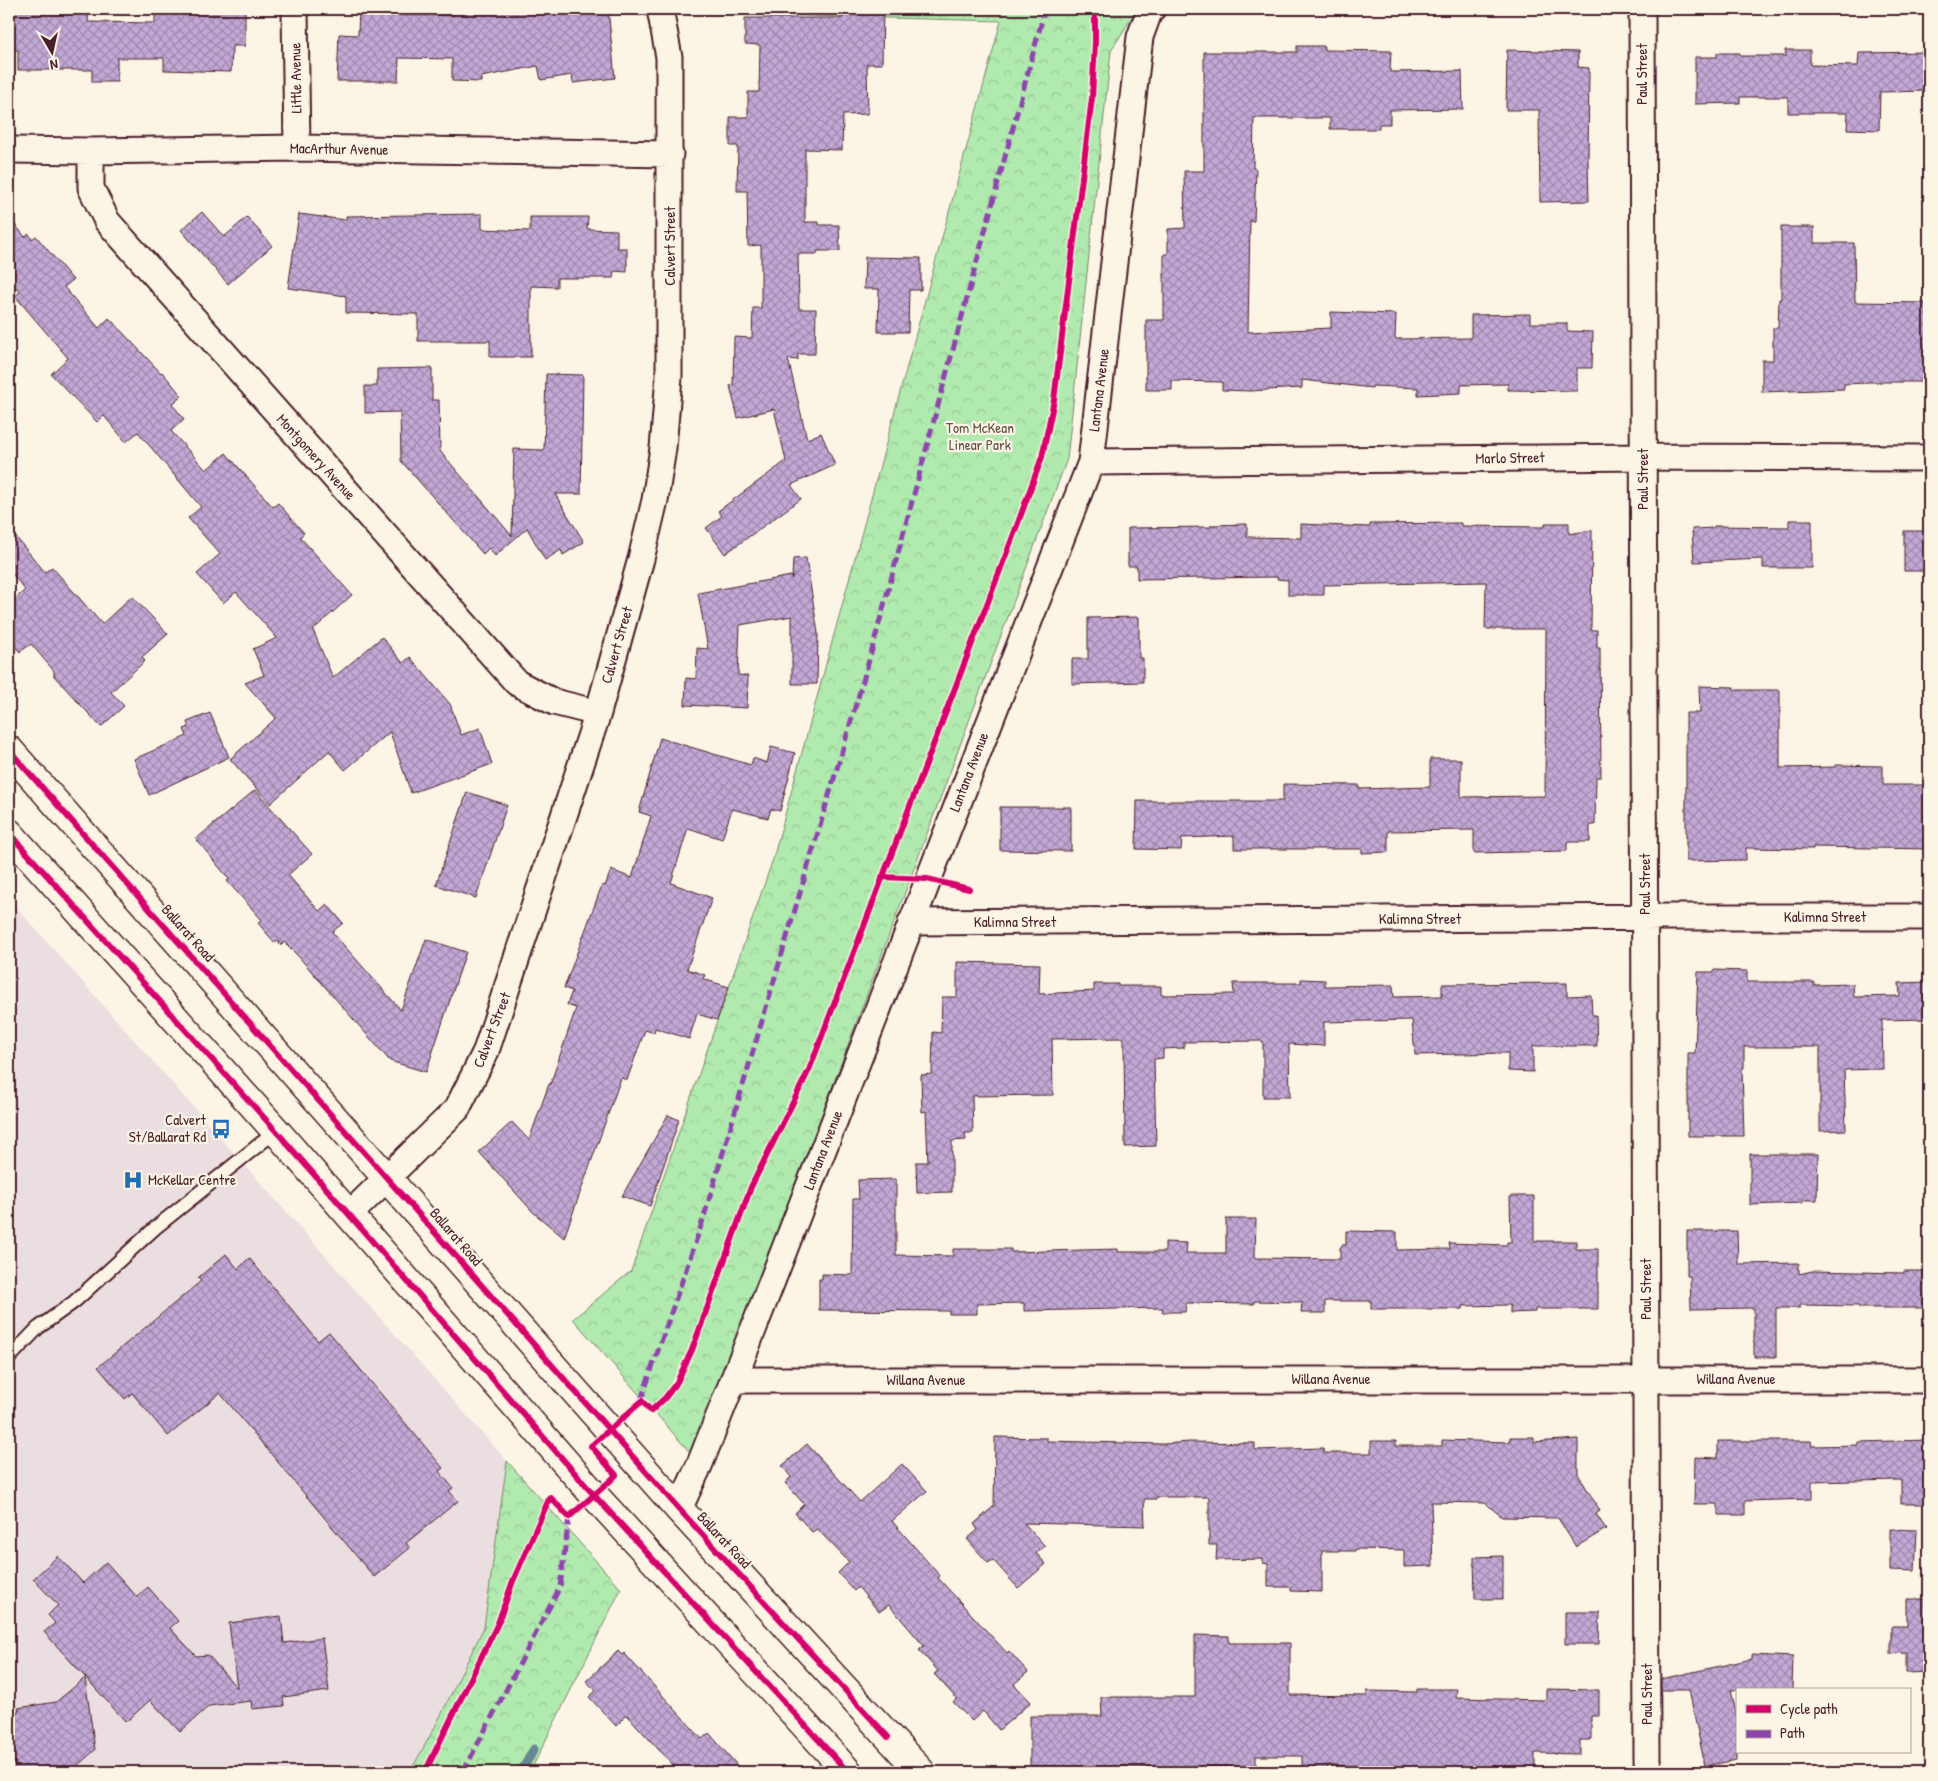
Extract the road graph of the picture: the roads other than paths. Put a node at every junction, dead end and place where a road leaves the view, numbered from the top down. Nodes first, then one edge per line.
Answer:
1 (295, 9) edge
2 (660, 9) edge
3 (1152, 9) edge
4 (1642, 9) edge
5 (297, 148) junction
6 (9, 150) edge
7 (92, 151) junction
8 (670, 154) junction
9 (1643, 457) junction
10 (1929, 458) edge
11 (1091, 462) junction
12 (598, 713) junction
13 (9, 750) edge
14 (9, 833) edge
15 (1929, 917) edge
16 (1645, 918) junction
17 (911, 922) junction
18 (276, 1131) junction
19 (386, 1176) junction
20 (349, 1214) junction
21 (9, 1358) edge
22 (1646, 1379) junction
23 (733, 1380) junction
24 (1929, 1380) edge
25 (679, 1509) junction
26 (1647, 1768) edge
27 (848, 1772) edge
28 (921, 1772) edge

1 - 5 street, Little Avenue
2 - 8 street, Calvert Street
3 - 11 street, Lantana Avenue
4 - 9 street, Paul Street
5 - 7 street, MacArthur Avenue
5 - 8 street, MacArthur Avenue
6 - 7 street, MacArthur Avenue
7 - 12 street, Montgomery Avenue
8 - 12 street, Calvert Street
9 - 10 street, Marlo Street
9 - 11 street, Marlo Street
9 - 16 street, Paul Street
11 - 17 street, Lantana Avenue
12 - 19 street, Calvert Street
13 - 19 highway, Ballarat Road
14 - 18 highway
15 - 16 street, Kalimna Street
16 - 17 street, Kalimna Street
16 - 22 street, Paul Street
17 - 23 street, Lantana Avenue
18 - 20 highway
18 - 21 lane
19 - 20 street, Calvert Street
19 - 25 highway, Ballarat Road
20 - 27 highway
22 - 23 street, Willana Avenue
22 - 24 street, Willana Avenue
22 - 26 street, Paul Street
23 - 25 street, Lantana Avenue
25 - 28 highway, Ballarat Road

